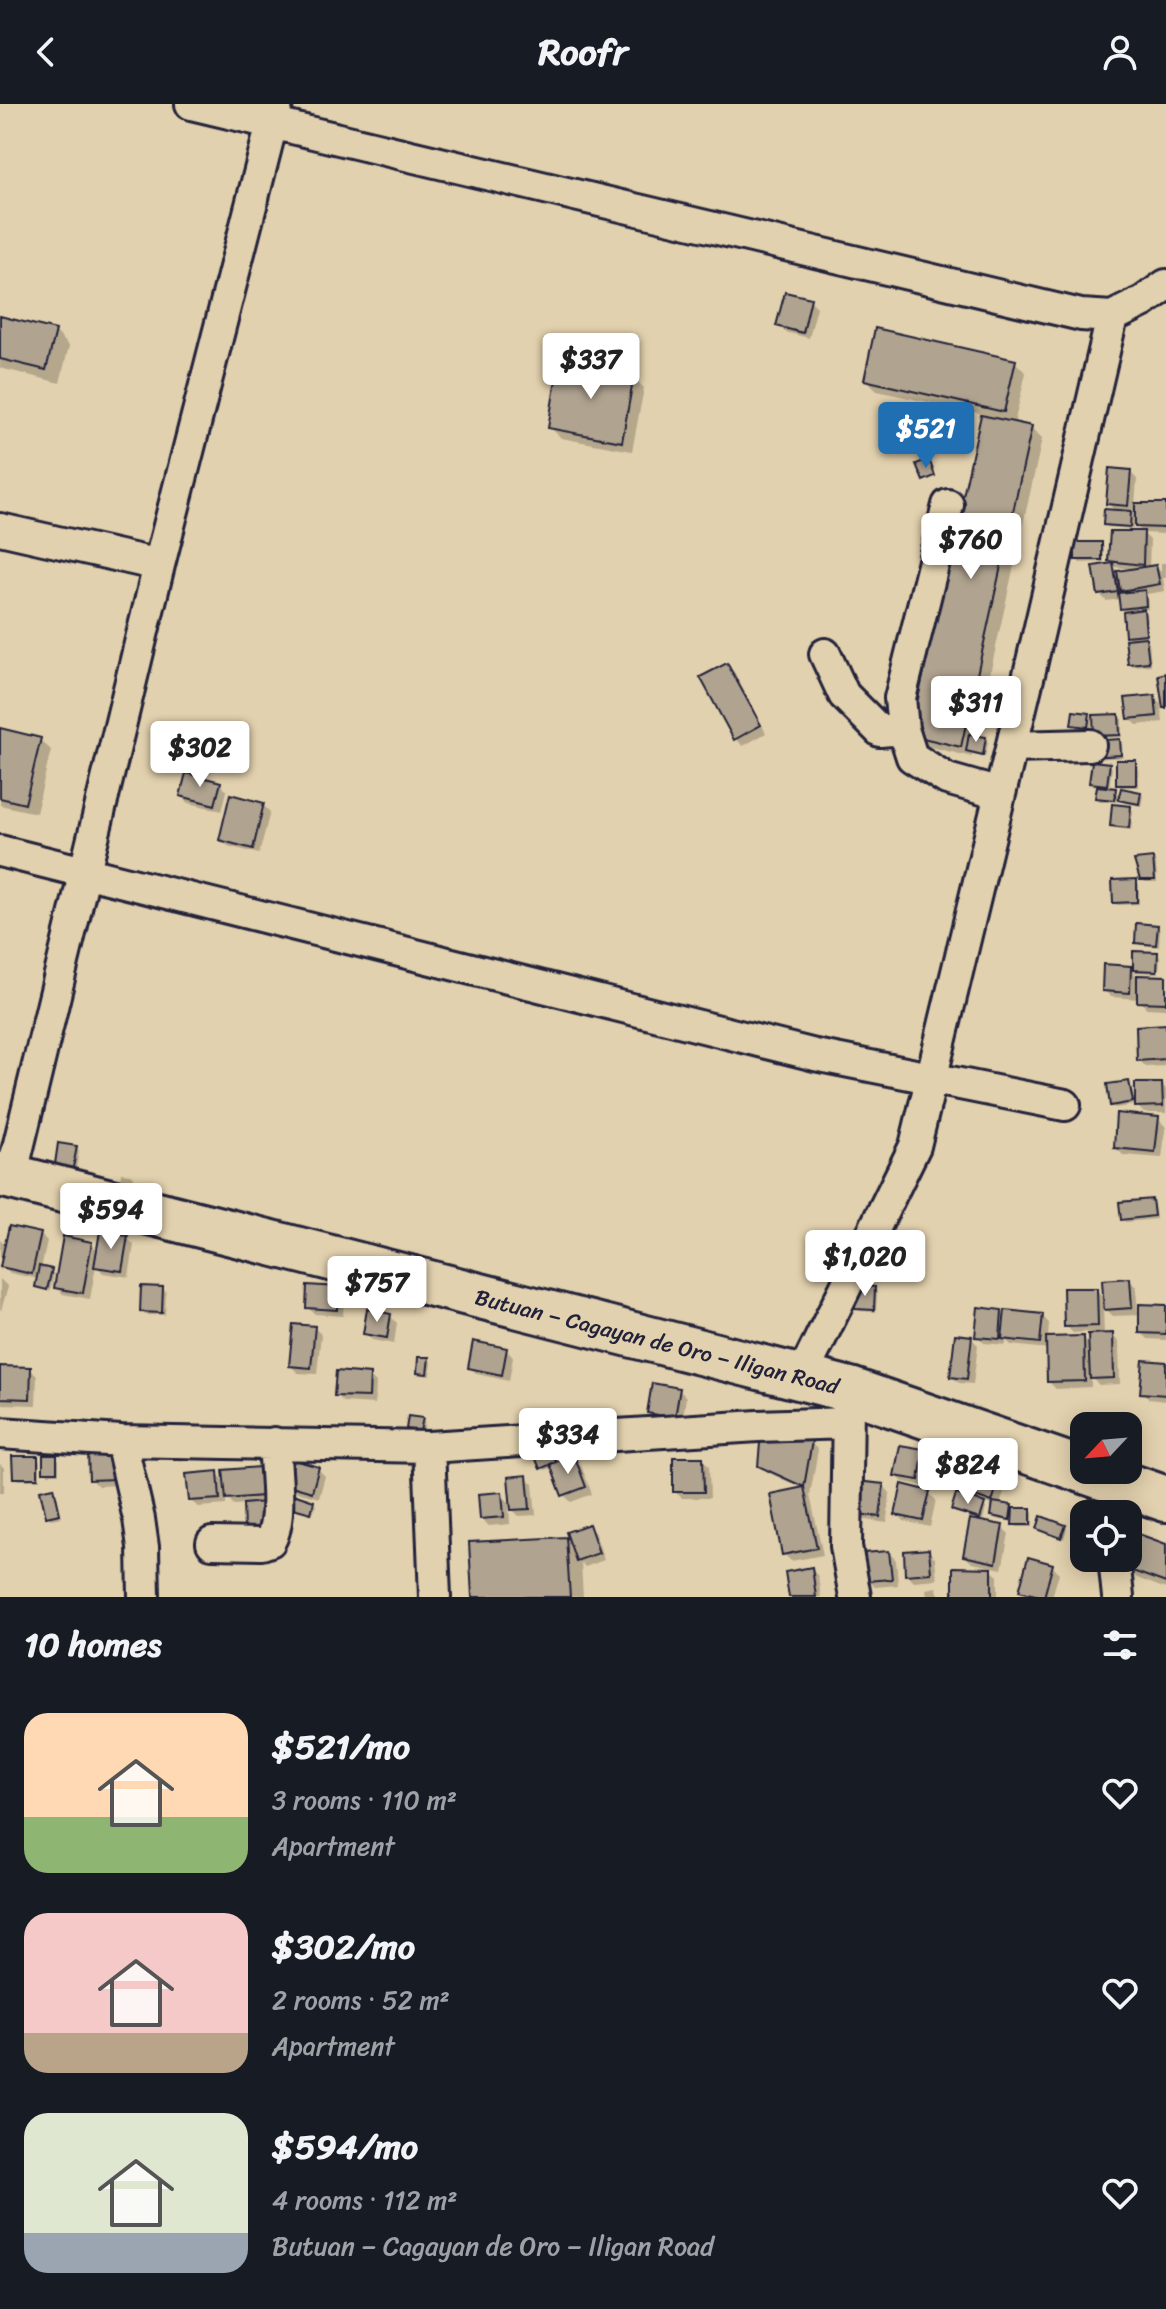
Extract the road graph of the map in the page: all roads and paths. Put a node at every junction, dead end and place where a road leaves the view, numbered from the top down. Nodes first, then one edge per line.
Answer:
1 (191, 104) edge
2 (274, 114) edge
3 (1166, 285) edge
4 (1112, 317) junction
5 (948, 505) dead end
6 (0, 529) edge
7 (159, 565) junction
8 (825, 654) dead end
9 (903, 729) junction
10 (1090, 745) dead end
11 (1012, 747) junction
12 (1000, 794) junction
13 (0, 851) edge
14 (86, 873) junction
15 (933, 1078) junction
16 (1065, 1105) dead end
17 (6, 1176) edge
18 (801, 1378) junction
19 (848, 1407) junction
20 (0, 1433) edge
21 (121, 1441) junction
22 (274, 1443) junction
23 (429, 1447) junction
24 (1143, 1500) edge
25 (212, 1543) dead end
26 (1115, 1572) edge
27 (144, 1597) edge
28 (435, 1597) edge
29 (855, 1597) edge
30 (1118, 1597) edge

1 - 2 street
2 - 4 street
2 - 7 street
3 - 4 street
4 - 11 street
5 - 9 street
6 - 7 street
7 - 14 street
8 - 9 street
9 - 12 street
10 - 11 street
11 - 12 street
12 - 15 street
13 - 14 street
14 - 15 street
14 - 17 street
15 - 16 street
15 - 18 street
17 - 18 highway, Butuan – Cagayan de Oro – Iligan Road
18 - 19 highway, Butuan – Cagayan de Oro – Iligan Road
19 - 23 street
19 - 24 highway, Butuan – Cagayan de Oro – Iligan Road
19 - 29 street
20 - 21 street
21 - 22 street
21 - 27 street
22 - 23 street
22 - 25 street
23 - 28 street
26 - 30 street

